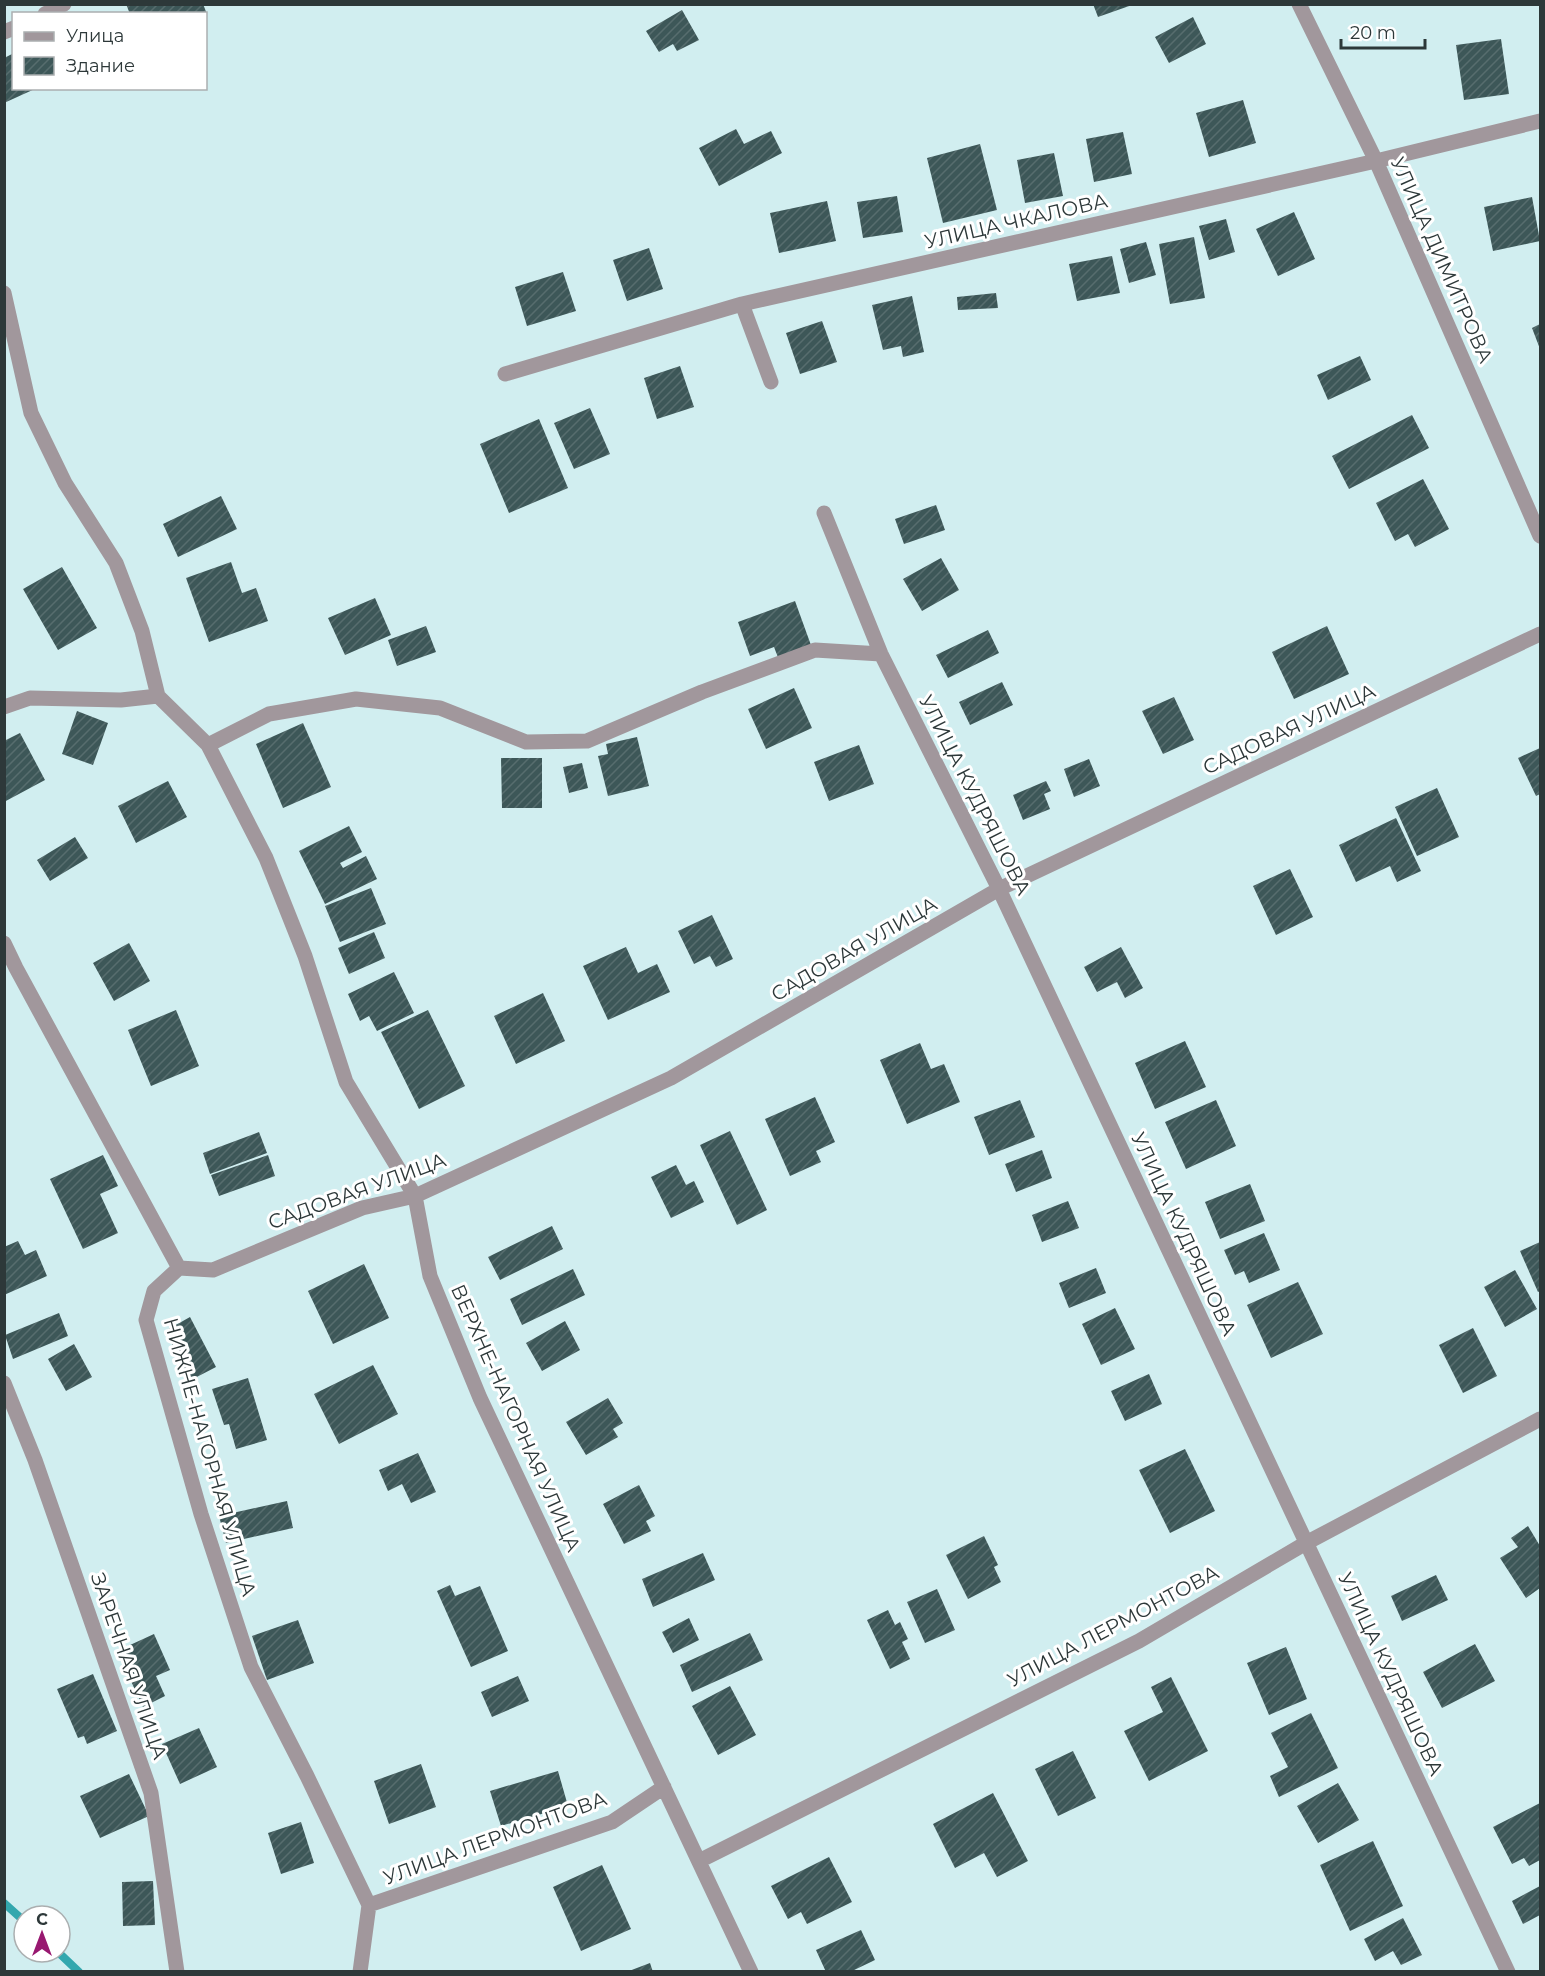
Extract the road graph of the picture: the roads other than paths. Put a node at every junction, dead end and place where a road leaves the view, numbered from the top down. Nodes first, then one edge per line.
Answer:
1 (64, 4) edge
2 (1299, 4) edge
3 (49, 12) edge
4 (1540, 121) edge
5 (1376, 161) junction
6 (4, 293) edge
7 (742, 304) junction
8 (505, 374) dead end
9 (771, 382) dead end
10 (824, 513) dead end
11 (1540, 536) edge
12 (1540, 634) edge
13 (881, 654) junction
14 (159, 696) junction
15 (4, 707) edge
16 (208, 745) junction
17 (999, 889) junction
18 (4, 943) edge
19 (415, 1196) junction
20 (179, 1268) junction
21 (4, 1383) edge
22 (1540, 1419) edge
23 (1306, 1543) junction
24 (664, 1787) junction
25 (699, 1861) junction
26 (369, 1905) junction
27 (177, 1971) edge
28 (360, 1971) edge
29 (751, 1971) edge
30 (1508, 1971) edge

1 - 3 street
2 - 5 street, УЛИЦА ДИМИТРОВА
4 - 5 street, УЛИЦА ЧКАЛОВА
5 - 7 street, УЛИЦА ЧКАЛОВА
5 - 11 street, УЛИЦА ДИМИТРОВА
6 - 14 street
7 - 8 street, УЛИЦА ЧКАЛОВА
7 - 9 street
10 - 13 street, УЛИЦА КУДРЯШОВА
12 - 17 street, САДОВАЯ УЛИЦА
13 - 16 street
13 - 17 street, УЛИЦА КУДРЯШОВА
14 - 15 street
14 - 16 street, ВЕРХНЕ-НАГОРНАЯ УЛИЦА
16 - 19 street, ВЕРХНЕ-НАГОРНАЯ УЛИЦА
17 - 19 street, САДОВАЯ УЛИЦА
17 - 23 street, УЛИЦА КУДРЯШОВА
18 - 20 street
19 - 20 street, САДОВАЯ УЛИЦА
19 - 24 street, ВЕРХНЕ-НАГОРНАЯ УЛИЦА
20 - 26 street, НИЖНЕ-НАГОРНАЯ УЛИЦА
21 - 27 street, ЗАРЕЧНАЯ УЛИЦА
22 - 23 street, УЛИЦА ЛЕРМОНТОВА
23 - 25 street, УЛИЦА ЛЕРМОНТОВА
23 - 30 street, УЛИЦА КУДРЯШОВА
24 - 25 street, ВЕРХНЕ-НАГОРНАЯ УЛИЦА
24 - 26 street, УЛИЦА ЛЕРМОНТОВА
25 - 29 street, ВЕРХНЕ-НАГОРНАЯ УЛИЦА
26 - 28 street

